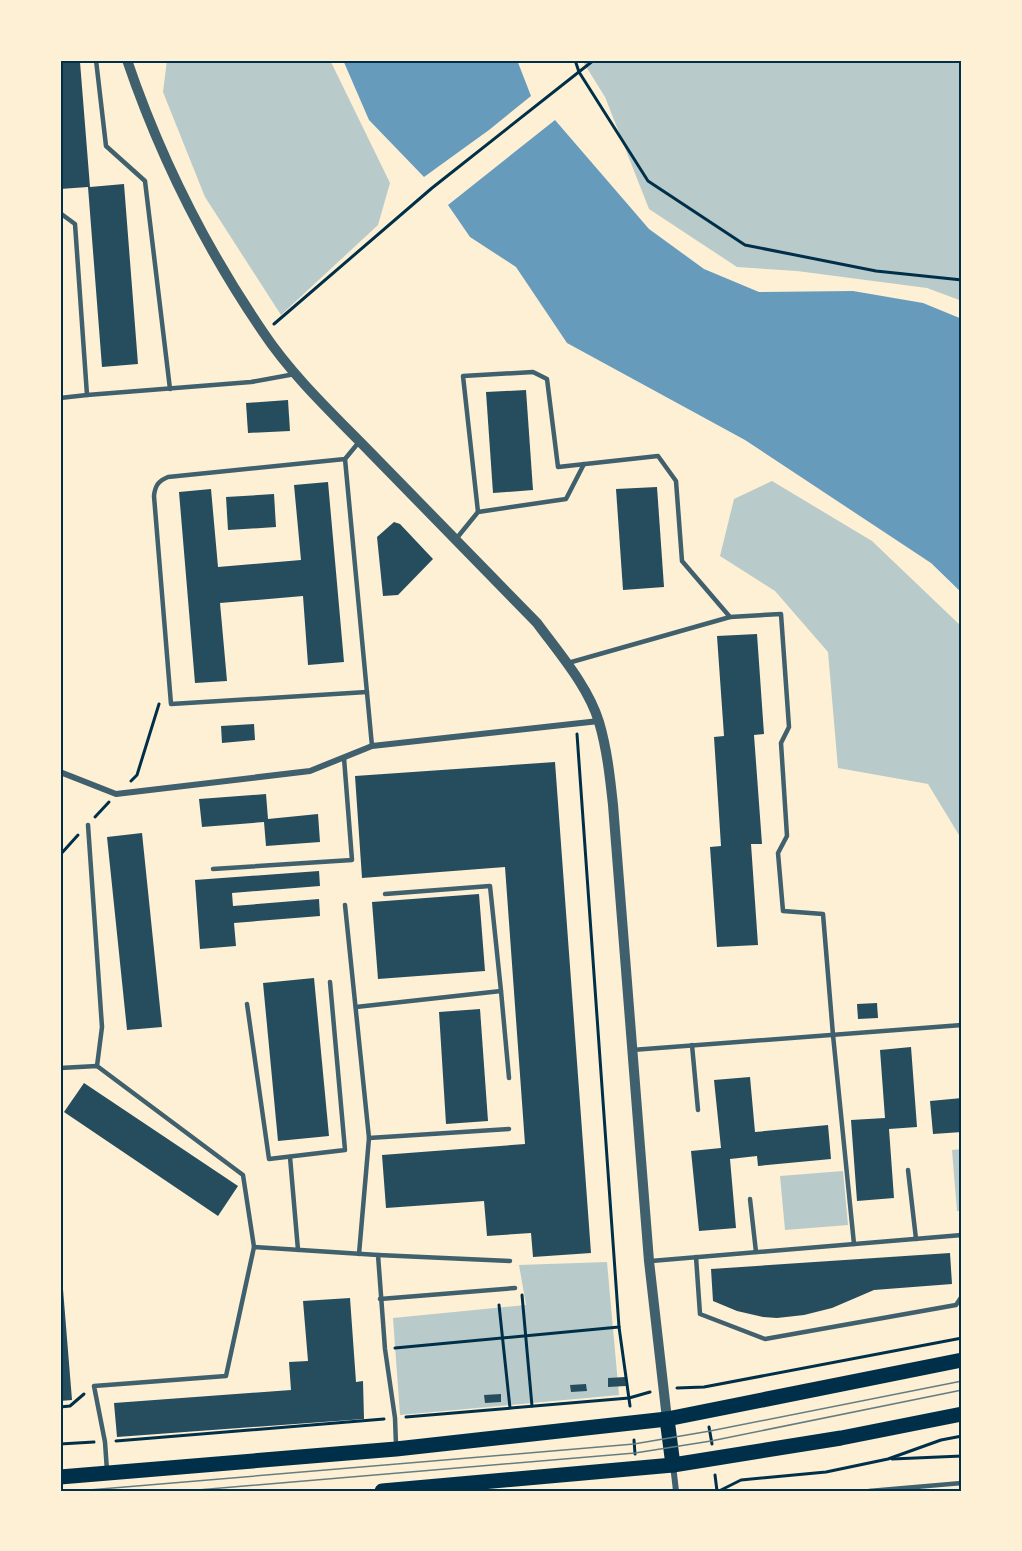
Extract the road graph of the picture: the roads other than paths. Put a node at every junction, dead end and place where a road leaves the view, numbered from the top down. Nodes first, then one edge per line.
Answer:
1 (96, 60) edge
2 (127, 60) edge
3 (60, 213) edge
4 (297, 374) junction
5 (170, 389) junction
6 (87, 395) junction
7 (60, 398) edge
8 (360, 441) junction
9 (345, 459) junction
10 (584, 464) junction
11 (478, 512) junction
12 (456, 540) junction
13 (730, 617) junction
14 (567, 664) junction
15 (367, 692) junction
16 (599, 721) junction
17 (372, 747) junction
18 (344, 758) junction
19 (60, 772) edge
20 (88, 825) road end
21 (213, 869) dead end
22 (386, 894) dead end
23 (345, 905) dead end
24 (330, 982) dead end
25 (501, 991) junction
26 (247, 1004) dead end
27 (356, 1007) junction
28 (962, 1025) edge
29 (833, 1035) junction
30 (692, 1045) junction
31 (632, 1050) junction
32 (97, 1066) junction
33 (60, 1068) edge
34 (509, 1078) dead end
35 (698, 1110) dead end
36 (509, 1129) dead end
37 (369, 1138) junction
38 (290, 1157) junction
39 (908, 1170) dead end
40 (750, 1199) dead end
41 (962, 1235) edge
42 (916, 1239) junction
43 (854, 1244) junction
44 (254, 1247) junction
45 (298, 1250) junction
46 (756, 1252) junction
47 (358, 1254) junction
48 (378, 1255) junction
49 (696, 1257) junction
50 (510, 1261) dead end
51 (649, 1261) junction
52 (518, 1288) road end
53 (962, 1296) edge
54 (380, 1299) junction
55 (962, 1360) edge
56 (962, 1414) edge
57 (667, 1419) junction
58 (396, 1449) junction
59 (673, 1465) junction
60 (107, 1473) junction
61 (60, 1477) edge
62 (962, 1483) edge
63 (502, 1485) edge
64 (382, 1491) edge
65 (676, 1491) edge
66 (869, 1491) edge

1 - 5 lane
2 - 4 street
3 - 6 lane
4 - 5 lane
4 - 8 street
5 - 6 lane
6 - 7 lane
8 - 9 lane
8 - 12 street
9 - 15 lane
9 - 15 lane
10 - 11 lane
10 - 11 lane
10 - 13 lane
11 - 12 lane
12 - 14 street
13 - 14 lane
13 - 29 lane
14 - 16 street
15 - 17 lane
16 - 17 street
16 - 31 street
17 - 18 street
18 - 19 street
18 - 21 lane
20 - 32 lane
22 - 25 lane
23 - 27 lane
24 - 38 lane
25 - 27 lane
25 - 34 lane
26 - 38 lane
27 - 37 lane
28 - 29 lane
29 - 30 lane
29 - 43 lane
30 - 31 lane
30 - 35 lane
31 - 51 street
32 - 33 lane
32 - 44 lane
36 - 37 lane
37 - 47 lane
38 - 45 lane
39 - 42 lane
40 - 46 lane
41 - 42 lane
42 - 43 lane
43 - 46 lane
44 - 45 lane
44 - 60 lane
45 - 47 lane
46 - 49 lane
47 - 48 lane
48 - 50 lane
48 - 54 lane
49 - 51 lane
49 - 53 lane
51 - 57 street
52 - 54 lane
54 - 58 lane
55 - 57 main road
56 - 59 main road
57 - 58 main road
57 - 59 main road
58 - 60 main road
59 - 63 main road
59 - 65 street
60 - 61 main road
62 - 66 lane
63 - 64 main road

